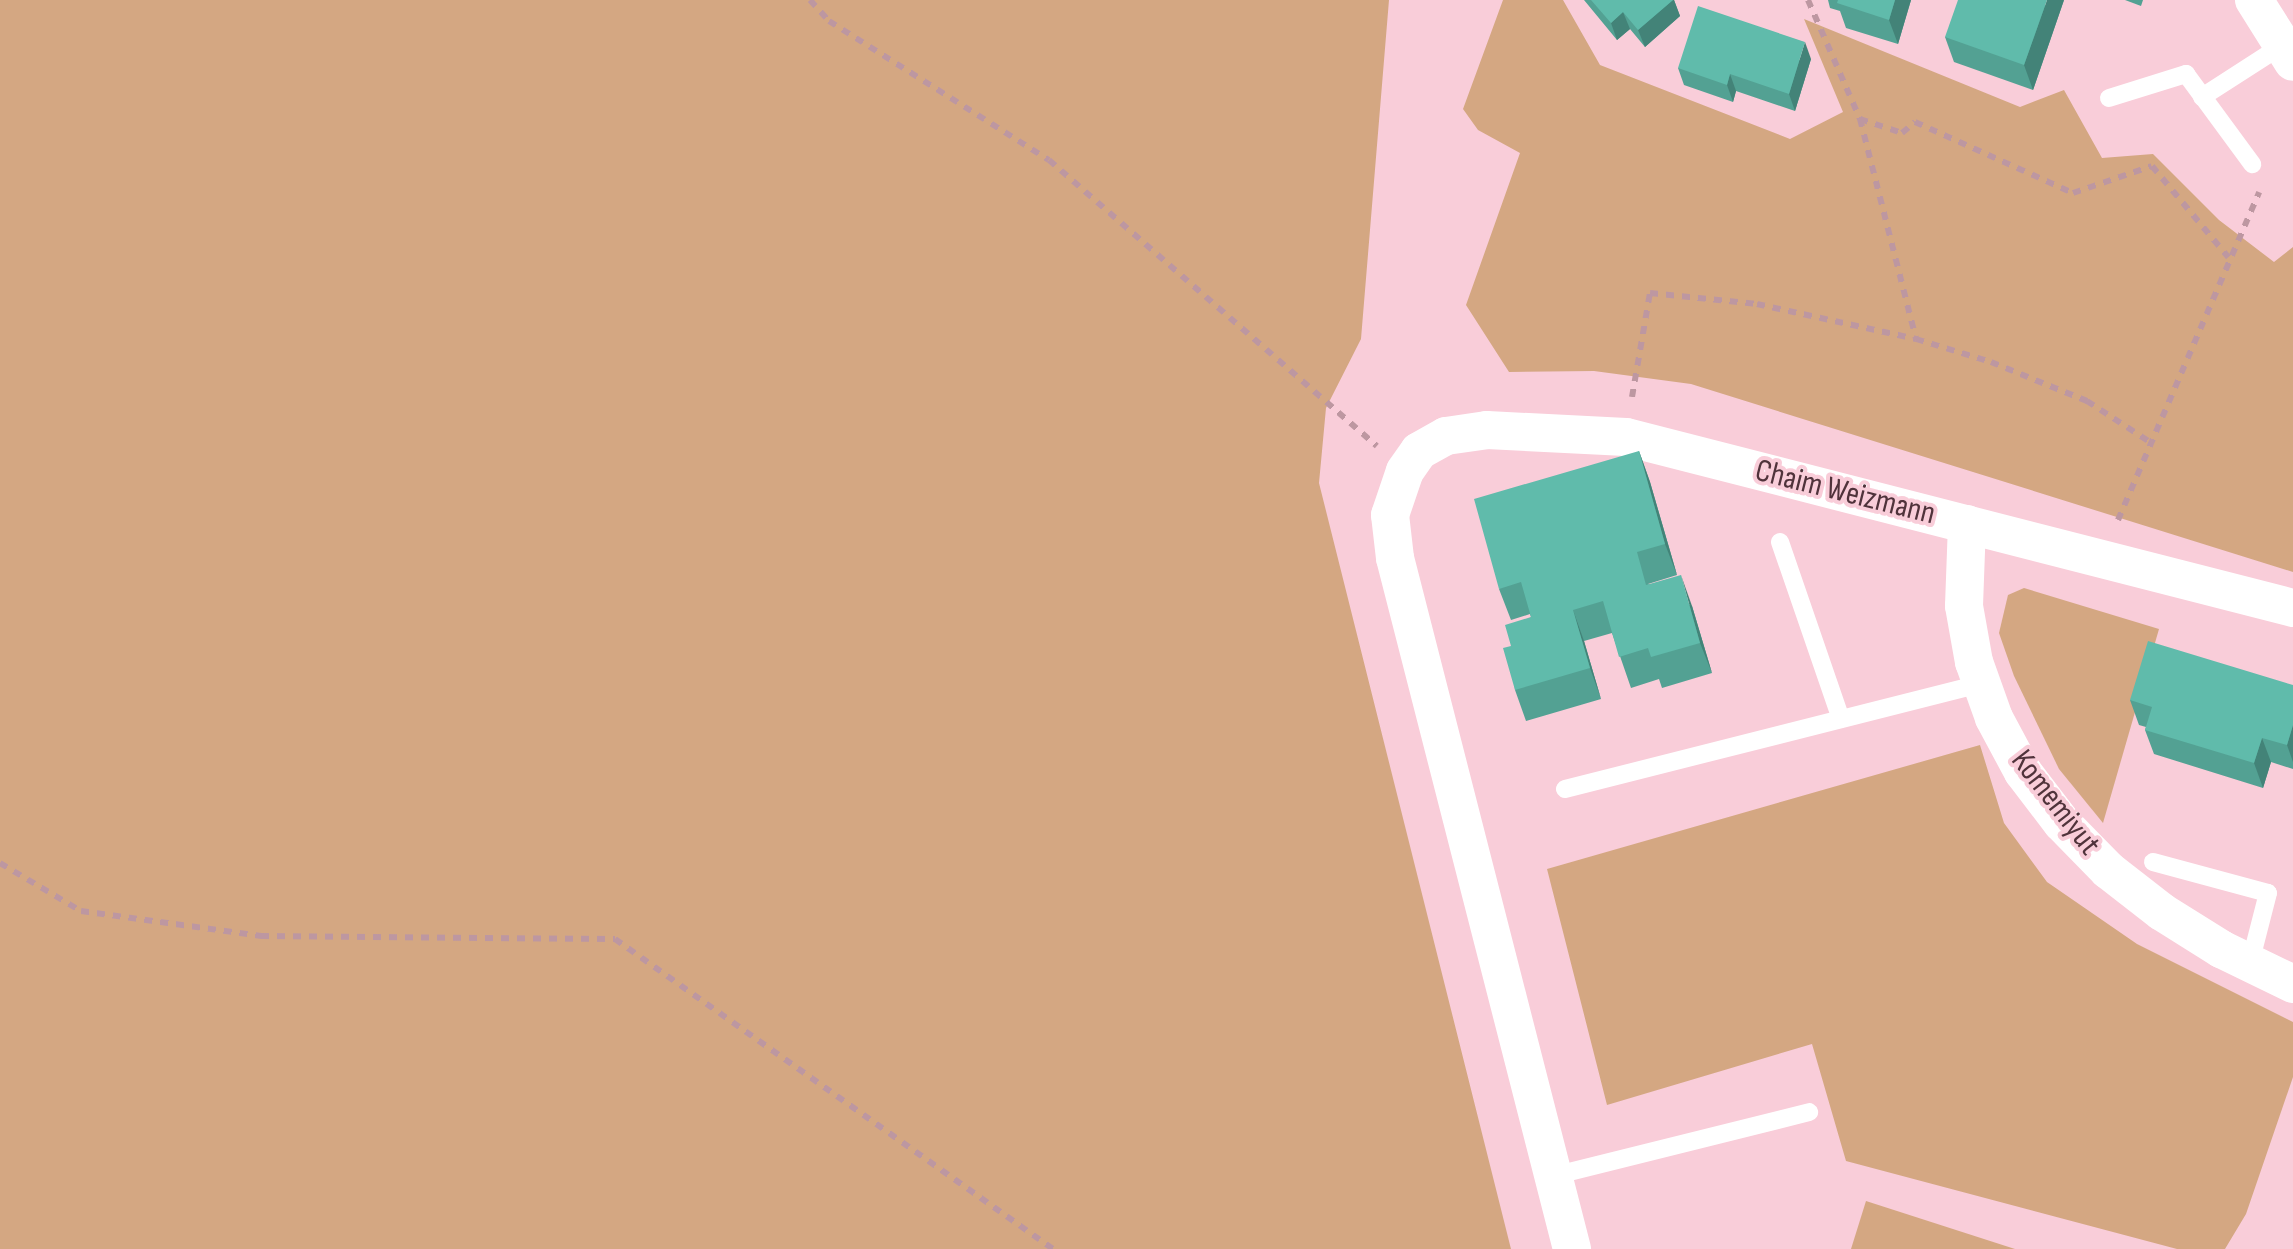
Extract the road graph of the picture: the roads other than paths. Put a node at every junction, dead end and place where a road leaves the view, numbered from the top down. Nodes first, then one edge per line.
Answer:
1 (2254, 0) edge
2 (2287, 54) edge
3 (2202, 97) junction
4 (2109, 98) dead end
5 (2252, 164) dead end
6 (1967, 524) junction
7 (1780, 542) dead end
8 (2293, 608) edge
9 (1982, 684) junction
10 (1841, 719) junction
11 (1565, 790) dead end
12 (2154, 862) dead end
13 (2250, 963) junction
14 (2293, 984) edge
15 (1809, 1112) dead end
16 (1553, 1176) junction
17 (1572, 1249) edge

1 - 2 street
2 - 3 lane
3 - 4 lane
3 - 5 lane
6 - 8 street, Chaim Weizmann
6 - 9 street, Komemiyut
6 - 16 street, Chaim Weizmann
7 - 10 lane
9 - 10 lane
9 - 13 street, Komemiyut
10 - 11 lane
12 - 13 lane
13 - 14 street, Komemiyut
15 - 16 lane
16 - 17 street

